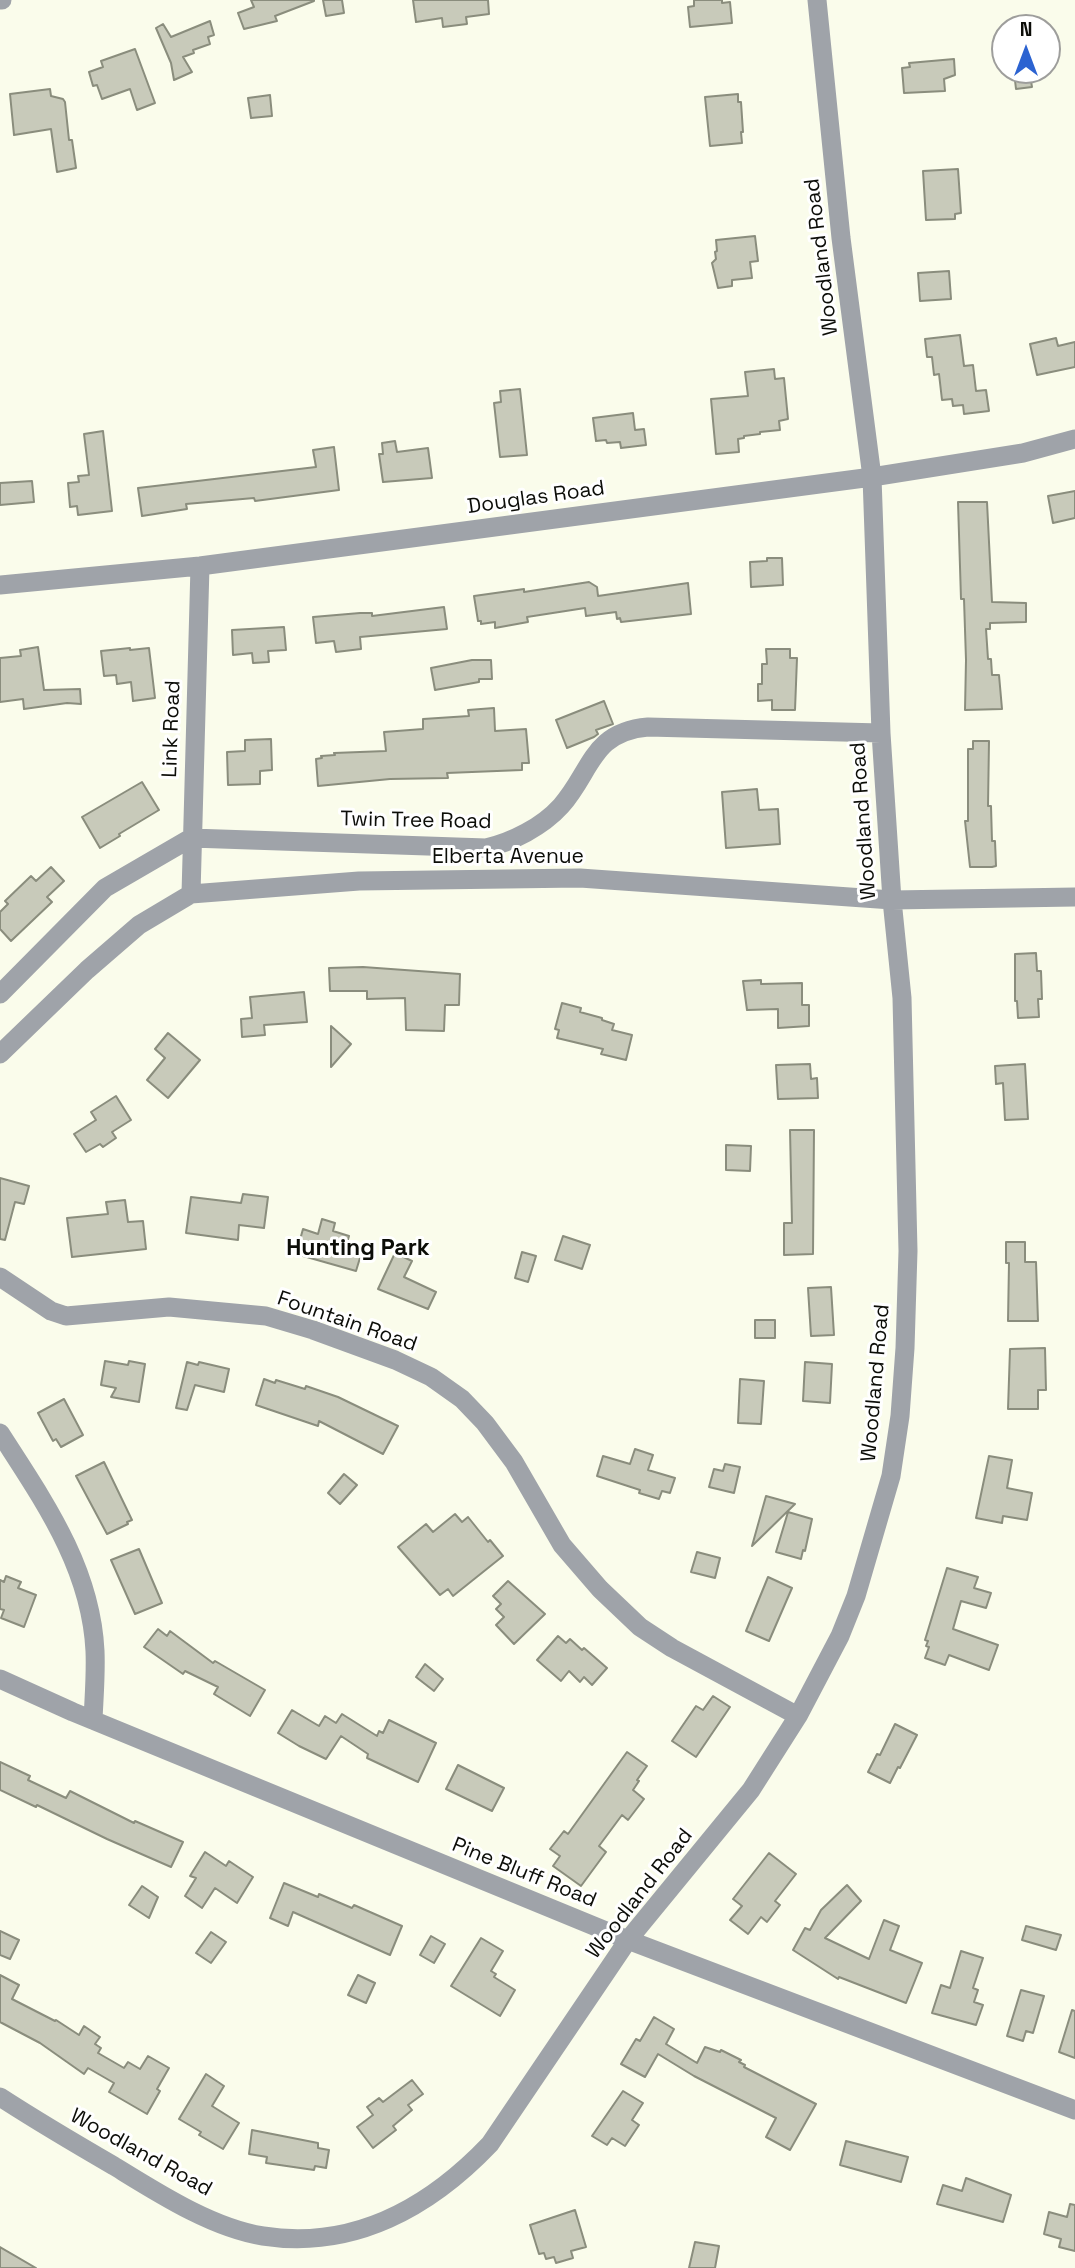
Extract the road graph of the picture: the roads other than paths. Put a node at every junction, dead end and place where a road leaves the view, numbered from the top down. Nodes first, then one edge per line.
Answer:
1 (817, 0) edge
2 (1075, 439) edge
3 (872, 477) junction
4 (200, 566) junction
5 (0, 585) edge
6 (881, 733) junction
7 (191, 838) junction
8 (191, 894) junction
9 (1075, 897) edge
10 (892, 900) junction
11 (0, 994) edge
12 (0, 1054) edge
13 (0, 1277) edge
14 (0, 1433) edge
15 (0, 1679) edge
16 (798, 1716) junction
17 (93, 1720) junction
18 (628, 1940) junction
19 (0, 2097) edge
20 (1075, 2110) edge

1 - 3 street, Woodland Road
2 - 3 street, Douglas Road
3 - 4 street, Douglas Road
3 - 6 street, Woodland Road
4 - 5 street, Douglas Road
4 - 7 street, Link Road
6 - 7 street, Twin Tree Road
6 - 10 street, Woodland Road
7 - 8 street, Link Road
7 - 11 street
8 - 10 street, Elberta Avenue
8 - 12 street, Elberta Avenue
9 - 10 street, Elberta Avenue
10 - 16 street, Woodland Road
13 - 16 street, Fountain Road
14 - 17 street
15 - 17 street, Pine Bluff Road
16 - 18 street, Woodland Road
17 - 18 street, Pine Bluff Road
18 - 19 street, Woodland Road
18 - 20 street, Pine Bluff Road

